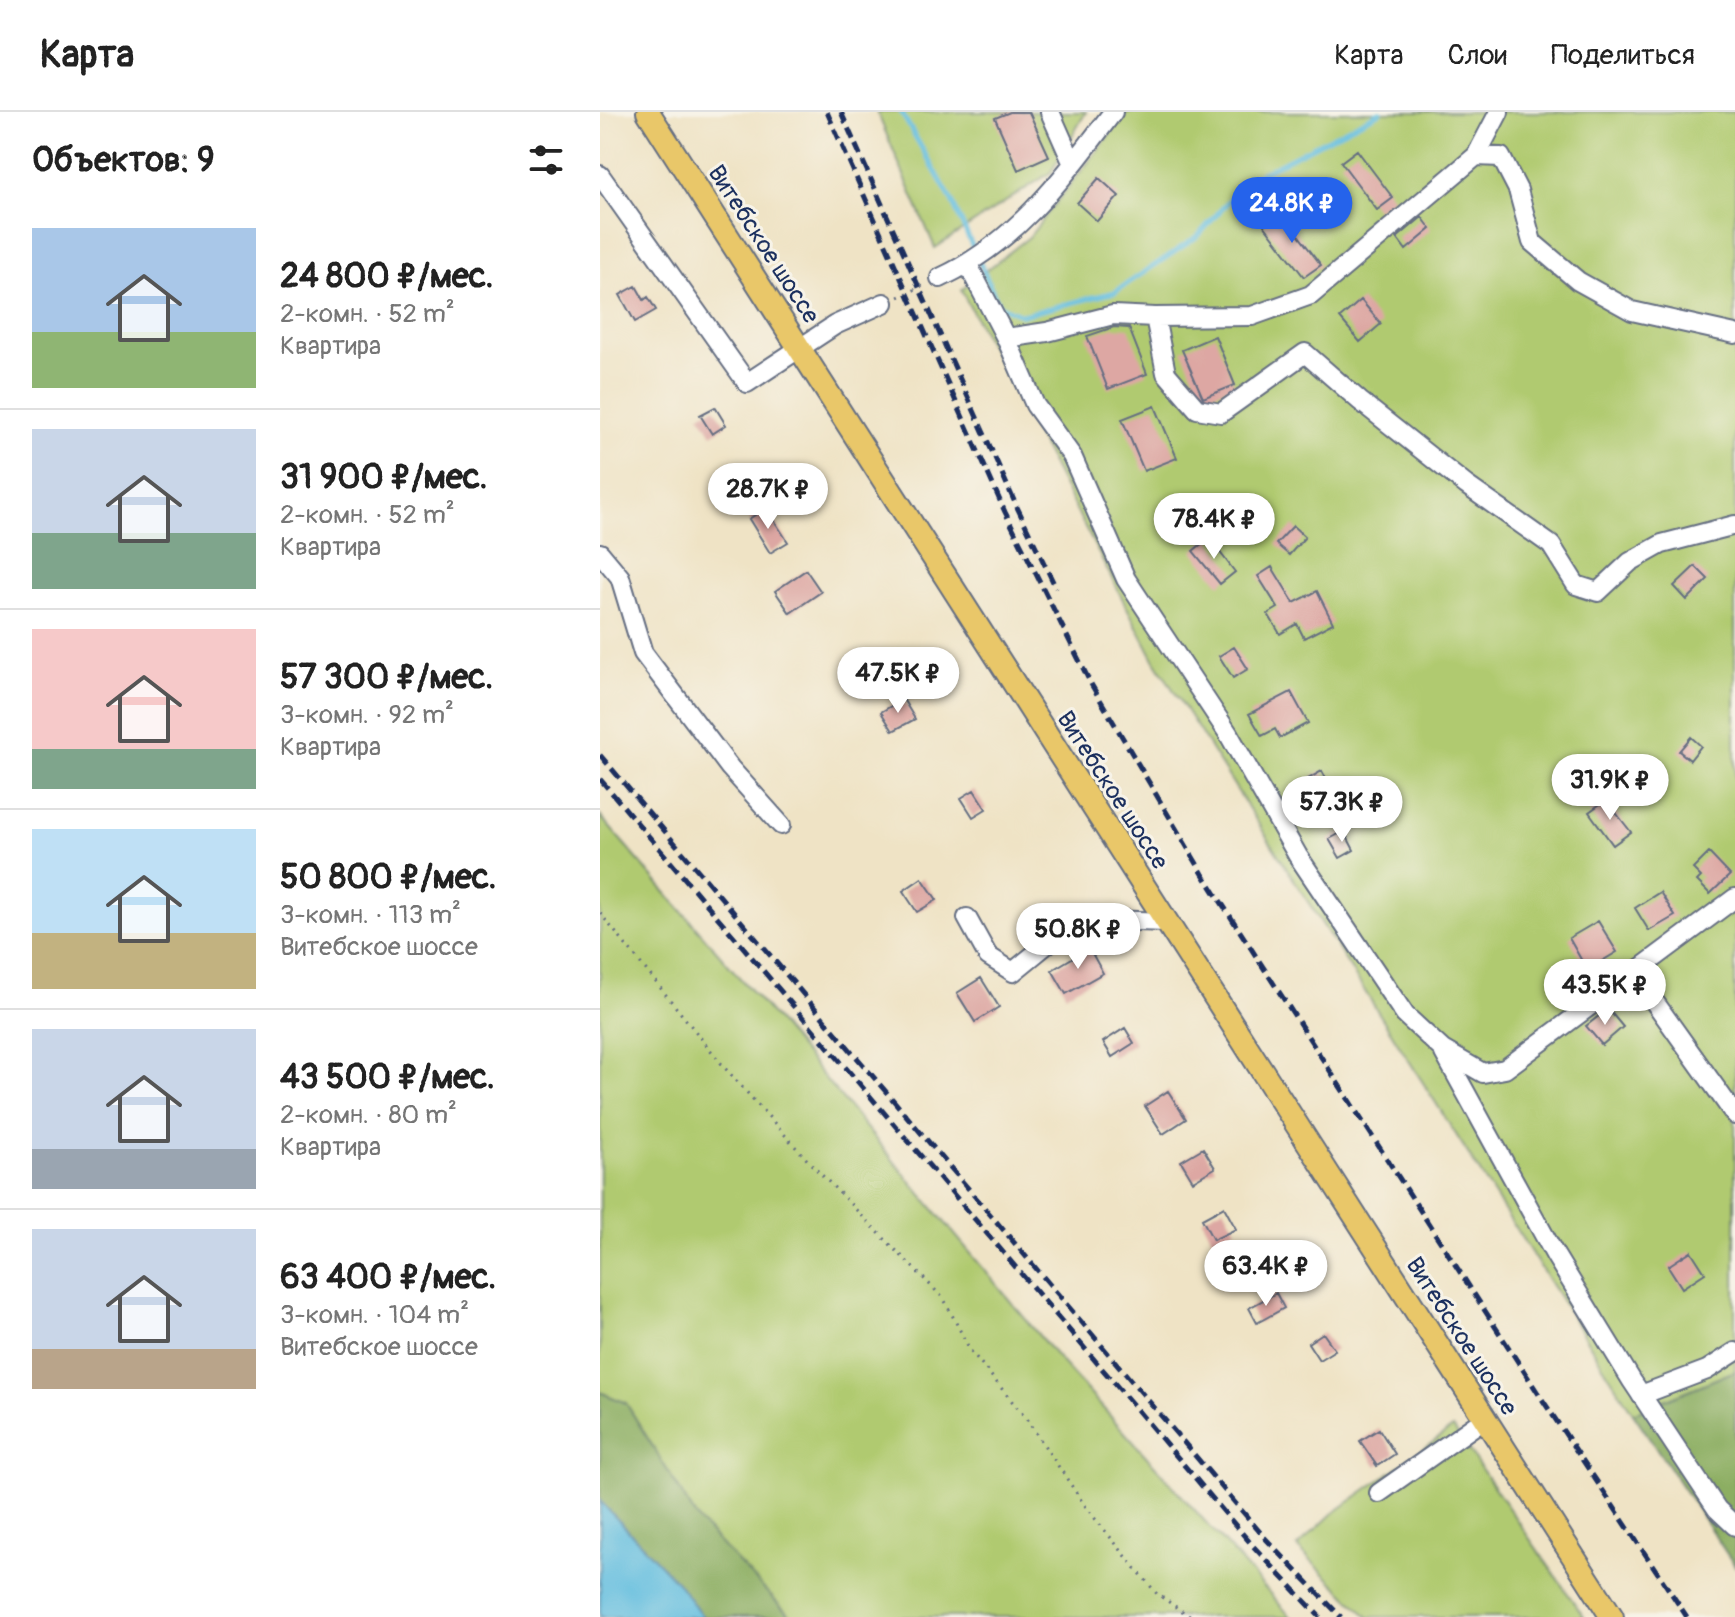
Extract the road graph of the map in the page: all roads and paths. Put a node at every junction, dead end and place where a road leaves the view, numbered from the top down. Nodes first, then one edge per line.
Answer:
1 (648, 112) edge
2 (1050, 112) edge
3 (1113, 112) edge
4 (1499, 112) edge
5 (1476, 156) junction
6 (1073, 164) junction
7 (600, 175) edge
8 (968, 265) junction
9 (940, 278) joint
10 (884, 303) joint
11 (1155, 317) junction
12 (1735, 334) edge
13 (1006, 338) junction
14 (800, 348) junction
15 (1735, 525) edge
16 (600, 553) edge
17 (781, 825) dead end
18 (1735, 898) edge
19 (600, 913) edge
20 (967, 918) dead end
21 (1166, 922) junction
22 (1634, 973) junction
23 (1443, 1050) junction
24 (1735, 1115) edge
25 (1735, 1352) edge
26 (1641, 1395) junction
27 (1484, 1419) junction
28 (1379, 1493) dead end
29 (1735, 1526) edge
30 (1191, 1617) edge
31 (1612, 1617) edge

1 - 14 main road, Витебское шоссе
2 - 6 street
3 - 6 street
4 - 5 street
5 - 11 street
5 - 12 street
6 - 8 street
7 - 14 street
8 - 9 street
8 - 13 street
9 - 10 path
10 - 14 street
11 - 13 street
11 - 15 street
13 - 23 street
14 - 21 main road, Витебское шоссе
16 - 17 street
18 - 22 street
19 - 30 path
20 - 21 street
21 - 27 main road, Витебское шоссе
22 - 23 street
22 - 24 street
23 - 26 street
25 - 26 street
26 - 29 street
27 - 28 street
27 - 31 main road, Витебское шоссе

